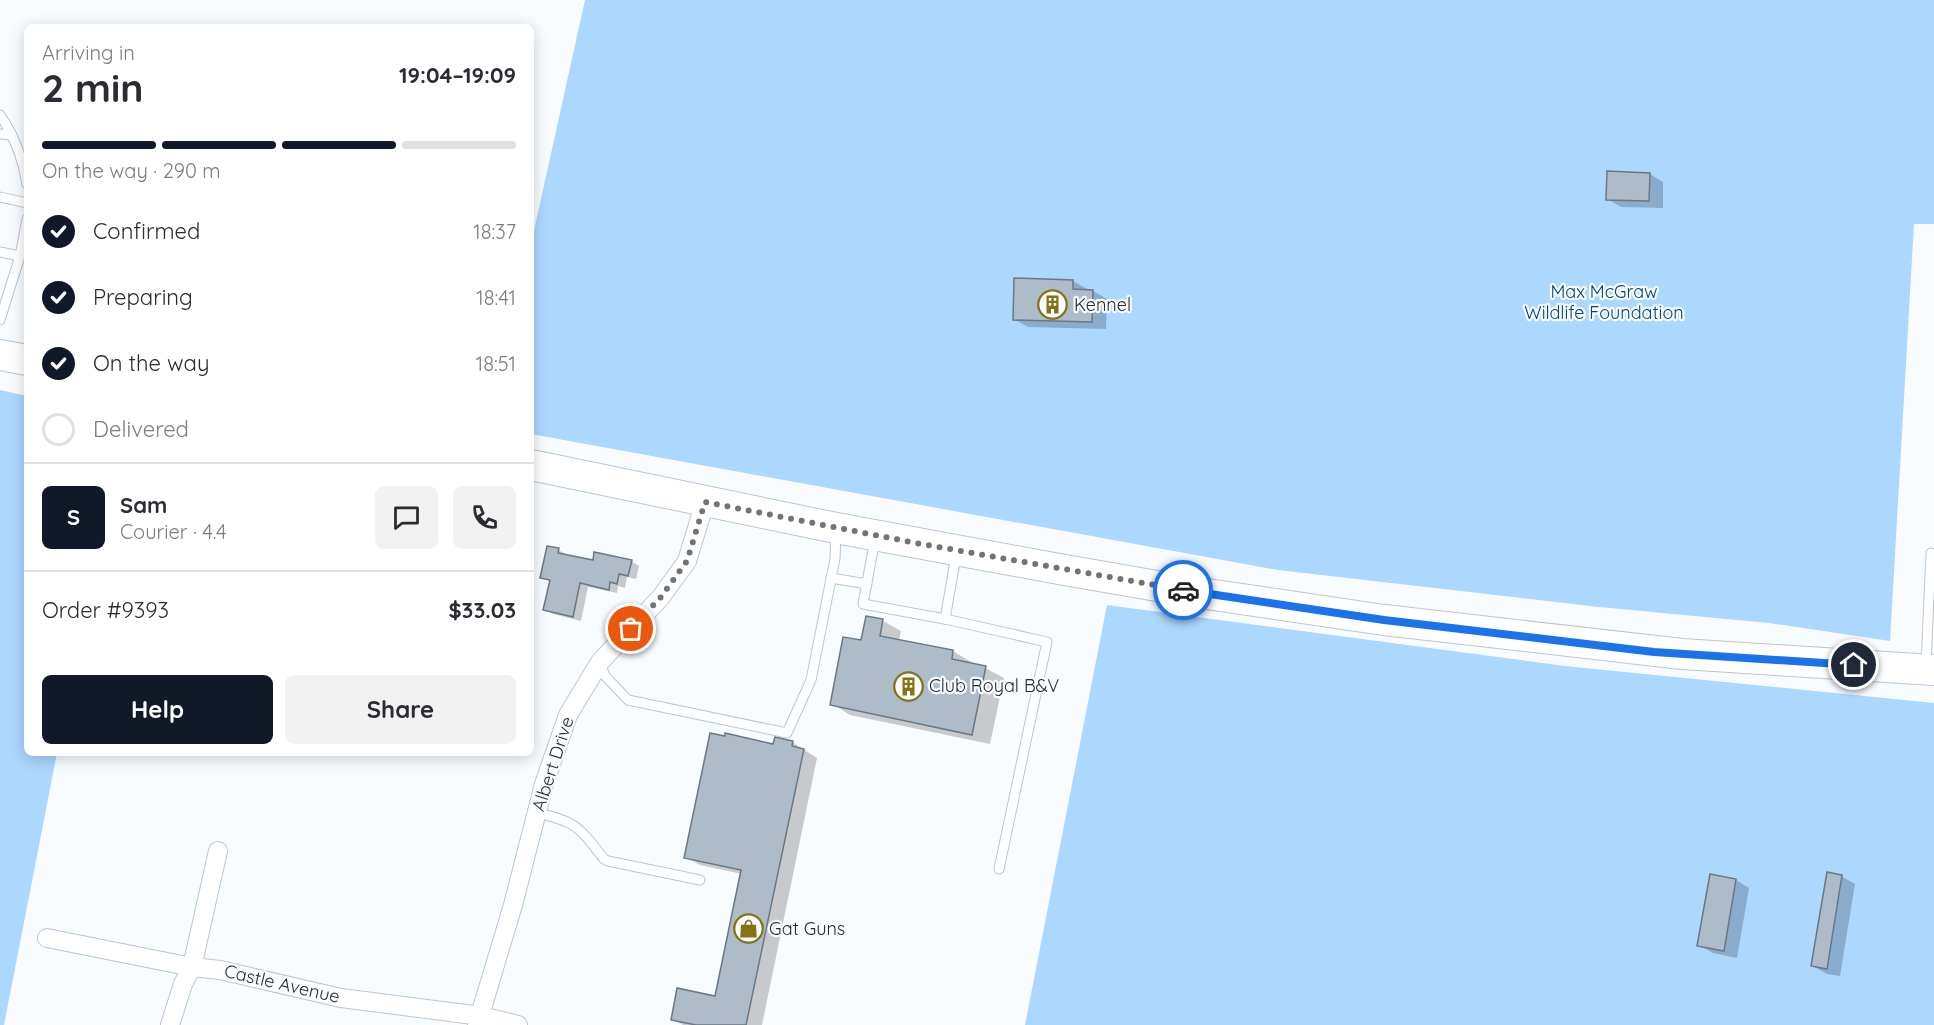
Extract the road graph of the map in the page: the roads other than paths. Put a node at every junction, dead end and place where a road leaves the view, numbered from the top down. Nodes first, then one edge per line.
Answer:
1 (0, 115) edge
2 (0, 134) edge
3 (12, 135) junction
4 (24, 166) edge
5 (0, 197) edge
6 (24, 202) edge
7 (24, 235) edge
8 (0, 252) edge
9 (20, 256) junction
10 (0, 320) edge
11 (0, 355) edge
12 (24, 359) edge
13 (534, 466) edge
14 (705, 502) junction
15 (836, 528) junction
16 (876, 535) junction
17 (957, 550) junction
18 (1931, 554) dead end
19 (831, 578) junction
20 (867, 584) junction
21 (945, 619) junction
22 (600, 662) junction
23 (1930, 670) edge
24 (537, 813) junction
25 (218, 850) dead end
26 (999, 869) dead end
27 (700, 880) dead end
28 (47, 938) dead end
29 (192, 968) junction
30 (479, 1021) edge
31 (170, 1025) edge
32 (518, 1025) edge

1 - 3 lane
2 - 3 lane
3 - 4 lane
5 - 6 lane
7 - 9 lane
8 - 9 lane
9 - 10 lane
11 - 12 main road
13 - 14 main road
14 - 15 main road
14 - 22 street, Albert Drive
15 - 16 main road
15 - 19 lane
16 - 17 main road
16 - 20 lane
17 - 21 lane
17 - 23 main road
18 - 23 lane
19 - 20 lane
19 - 22 lane
20 - 21 lane
21 - 26 lane
22 - 24 street, Albert Drive
24 - 27 lane
24 - 30 street, Albert Drive
25 - 29 street
28 - 29 street, Castle Avenue
29 - 30 street, Castle Avenue
29 - 31 street
30 - 32 street, Castle Avenue

